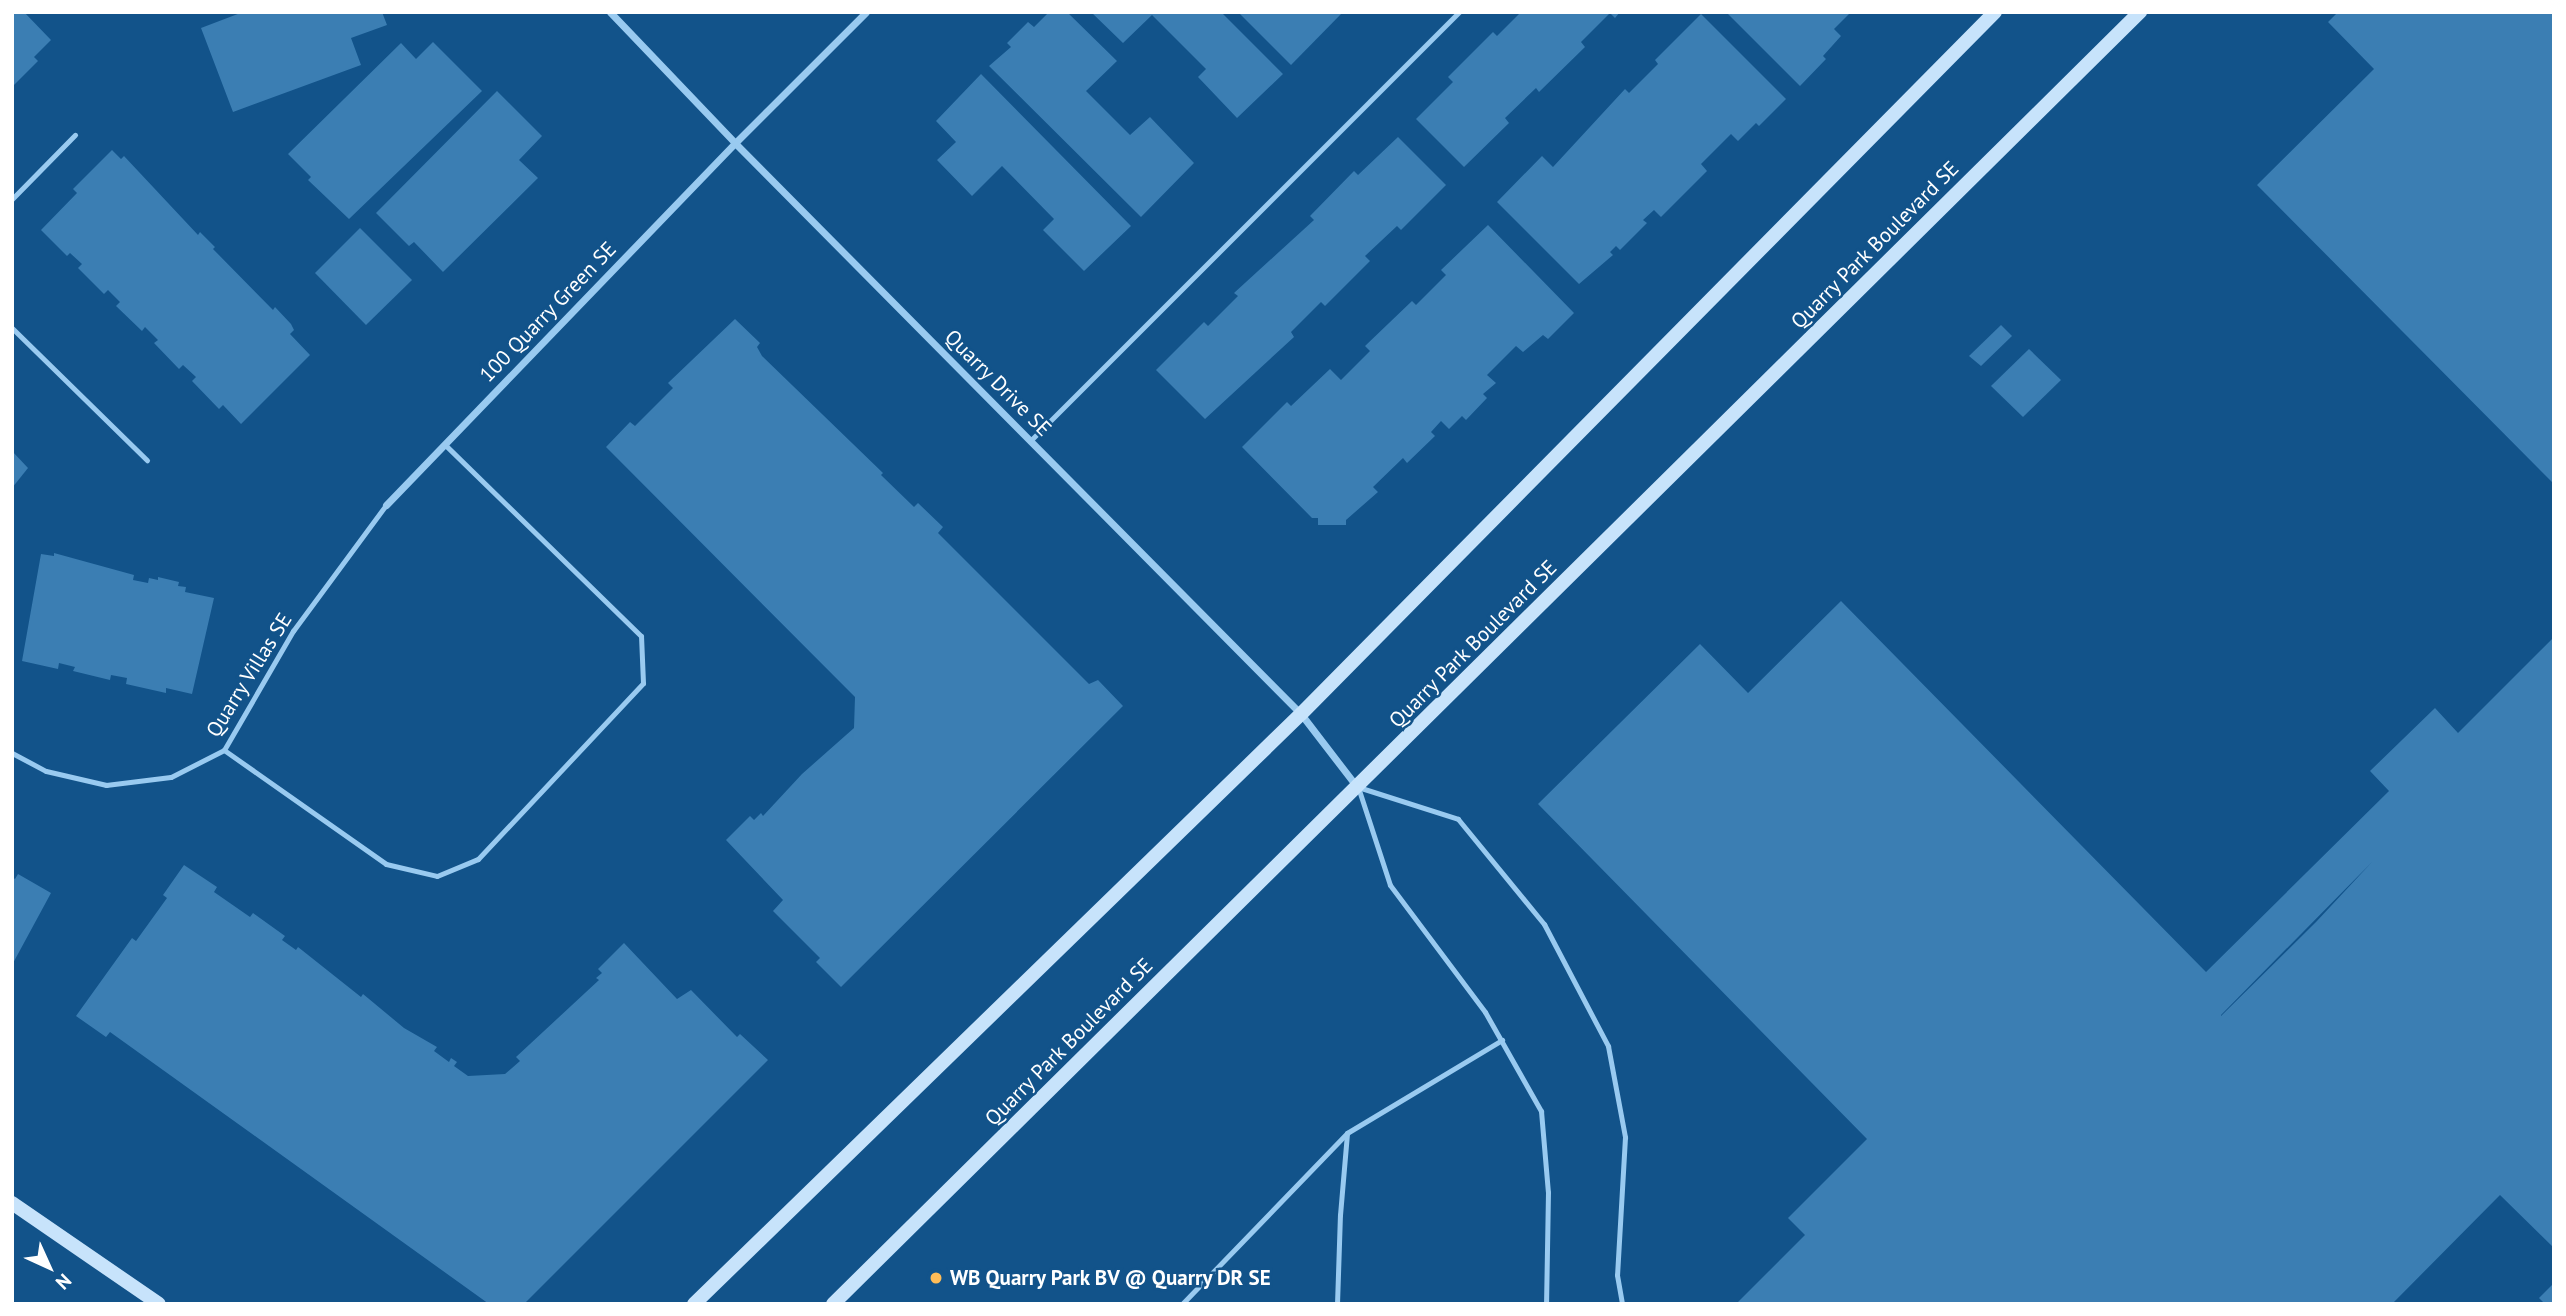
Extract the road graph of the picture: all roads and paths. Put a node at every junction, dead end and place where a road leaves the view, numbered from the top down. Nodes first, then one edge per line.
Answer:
1 (610, 12) edge
2 (866, 12) edge
3 (1459, 12) edge
4 (1995, 12) edge
5 (2140, 12) edge
6 (75, 135) dead end
7 (735, 143) junction
8 (12, 199) edge
9 (12, 328) edge
10 (1030, 440) junction
11 (444, 444) junction
12 (147, 460) dead end
13 (386, 505) joint
14 (1301, 714) junction
15 (224, 750) junction
16 (12, 753) edge
17 (1358, 788) junction
18 (1502, 1040) junction
19 (1348, 1133) junction
20 (12, 1203) edge
21 (159, 1304) edge
22 (694, 1304) edge
23 (833, 1304) edge
24 (1182, 1304) edge
25 (1337, 1304) edge
26 (1546, 1304) edge
27 (1622, 1304) edge

1 - 7 street, Quarry Drive SE
2 - 7 street
3 - 10 lane
4 - 14 street
5 - 17 street, Quarry Park Boulevard SE
6 - 8 lane
7 - 10 street, Quarry Drive SE
7 - 11 street, 100 Quarry Green SE
9 - 12 lane
10 - 14 street, Quarry Drive SE
11 - 13 street, 100 Quarry Green SE
11 - 15 lane
13 - 15 lane, Quarry Villas SE
14 - 17 street, Quarry Drive SE
14 - 22 street
15 - 16 lane, Quarry Villas SE
17 - 18 lane
17 - 23 street, Quarry Park Boulevard SE
17 - 27 lane
18 - 19 lane
18 - 26 lane
19 - 24 lane
19 - 25 lane
20 - 21 street

